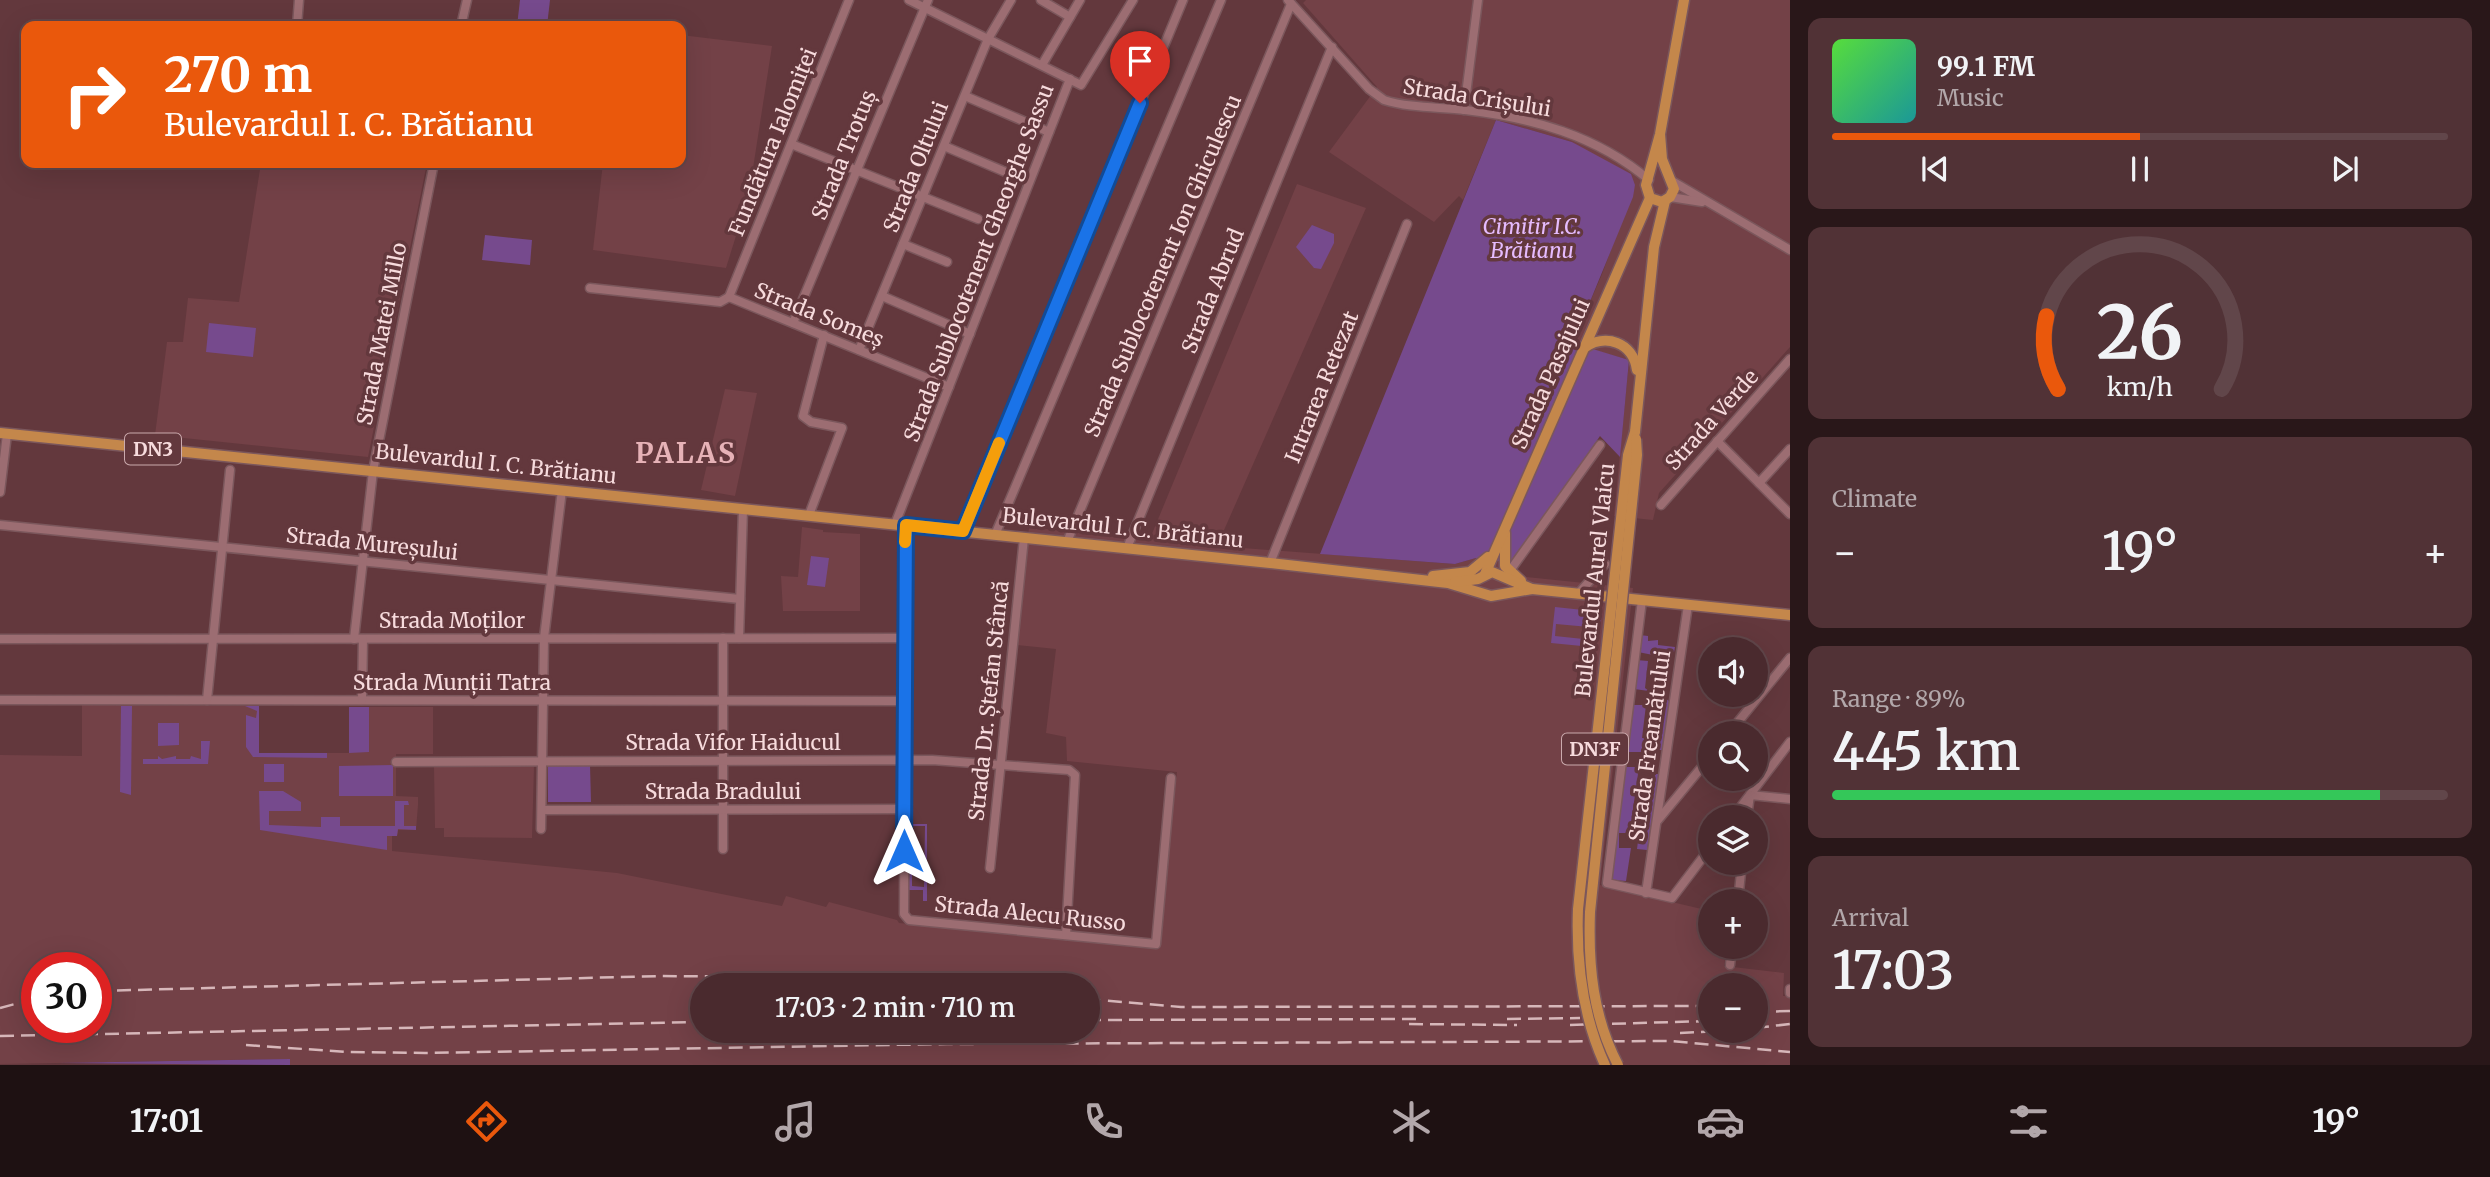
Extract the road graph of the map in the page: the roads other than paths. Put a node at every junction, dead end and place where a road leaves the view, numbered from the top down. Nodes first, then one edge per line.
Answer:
1 (299, 0) edge
2 (467, 0) edge
3 (849, 0) edge
4 (909, 0) edge
5 (1011, 0) edge
6 (1041, 0) edge
7 (1080, 0) edge
8 (1133, 0) edge
9 (1183, 0) edge
10 (1221, 0) edge
11 (1478, 0) edge
12 (1684, 0) edge
13 (1289, 2) edge
14 (926, 4) edge
15 (1070, 16) junction
16 (297, 21) edge
17 (462, 21) edge
18 (988, 39) junction
19 (1332, 47) junction
20 (1042, 65) junction
21 (1070, 79) junction
22 (965, 96) junction
23 (1464, 110) junction
24 (1049, 132) junction
25 (1660, 134) junction
26 (791, 144) junction
27 (944, 146) junction
28 (433, 168) edge
29 (856, 170) junction
30 (1671, 179) junction
31 (1648, 181) junction
32 (1029, 182) junction
33 (923, 197) junction
34 (1652, 199) junction
35 (1668, 199) junction
36 (1705, 202) junction
37 (978, 219) dead end
38 (1407, 224) dead end
39 (1631, 238) junction
40 (903, 244) junction
41 (1654, 247) junction
42 (1790, 250) edge
43 (947, 262) dead end
44 (590, 288) dead end
45 (729, 296) junction
46 (882, 296) junction
47 (793, 323) junction
48 (970, 334) junction
49 (824, 335) junction
50 (1584, 348) junction
51 (859, 350) junction
52 (1790, 359) edge
53 (1640, 384) junction
54 (949, 387) junction
55 (1635, 432) junction
56 (3, 433) edge
57 (1717, 441) junction
58 (1600, 445) dead end
59 (1790, 449) edge
60 (230, 470) dead end
61 (373, 471) junction
62 (1759, 483) junction
63 (562, 490) junction
64 (0, 492) edge
65 (1661, 505) dead end
66 (743, 509) junction
67 (1790, 514) edge
68 (809, 515) junction
69 (0, 525) edge
70 (900, 525) junction
71 (1505, 526) junction
72 (963, 531) junction
73 (995, 535) junction
74 (1024, 538) junction
75 (1067, 542) junction
76 (222, 547) junction
77 (1127, 548) junction
78 (363, 561) junction
79 (1270, 563) junction
80 (1605, 564) dead end
81 (1483, 576) junction
82 (1504, 576) junction
83 (1401, 578) junction
84 (551, 580) junction
85 (1448, 583) junction
86 (1532, 589) junction
87 (1482, 591) junction
88 (1548, 591) junction
89 (1498, 594) junction
90 (1578, 594) junction
91 (740, 599) junction
92 (1642, 600) junction
93 (1688, 605) junction
94 (1790, 615) edge
95 (544, 638) junction
96 (723, 638) junction
97 (739, 638) junction
98 (904, 638) junction
99 (0, 639) edge
100 (213, 639) junction
101 (359, 639) junction
102 (1790, 659) edge
103 (0, 700) edge
104 (207, 700) junction
105 (362, 700) junction
106 (543, 700) junction
107 (723, 700) junction
108 (904, 701) junction
109 (1739, 721) edge
110 (1790, 741) edge
111 (904, 760) junction
112 (542, 761) junction
113 (723, 761) junction
114 (396, 762) dead end
115 (999, 764) junction
116 (1698, 771) edge
117 (1171, 778) dead end
118 (1750, 795) junction
119 (1790, 799) edge
120 (1742, 805) edge
121 (1749, 805) edge
122 (904, 809) junction
123 (542, 810) junction
124 (723, 810) junction
125 (1656, 822) junction
126 (541, 829) dead end
127 (723, 849) dead end
128 (1698, 864) edge
129 (990, 867) dead end
130 (1646, 892) junction
131 (1066, 935) junction
132 (1731, 959) edge
133 (1730, 965) dead end
134 (1605, 1065) edge
135 (1618, 1065) edge

1 - 16 street
2 - 17 street
3 - 26 street, Fundătura Ialomiței
4 - 14 street
5 - 18 street, Strada Oltului
6 - 15 street
7 - 15 street
8 - 21 street, Strada Sublocotenent Gheorghe Sassu
9 - 72 street
10 - 73 street
11 - 23 street
12 - 25 main road
13 - 19 street, Strada Crișului
13 - 75 street, Strada Sublocotenent Ion Ghiculescu
14 - 18 street
14 - 29 street, Strada Trotuș
15 - 20 street
18 - 20 street
18 - 22 street, Strada Oltului
19 - 23 street, Strada Crișului
19 - 77 street, Strada Abrud
20 - 21 street
21 - 24 street, Strada Sublocotenent Gheorghe Sassu
22 - 24 street
22 - 27 street, Strada Oltului
23 - 31 street, Strada Crișului
24 - 32 street, Strada Sublocotenent Gheorghe Sassu
25 - 30 main road
25 - 31 main road
26 - 29 street
26 - 45 street, Fundătura Ialomiței
27 - 32 street
27 - 33 street, Strada Oltului
28 - 61 street, Strada Matei Millo
29 - 33 street
29 - 47 street, Strada Trotuș
30 - 31 main road
30 - 35 main road
30 - 36 street
31 - 34 main road
31 - 39 main road, Strada Pasajului
32 - 48 street, Strada Sublocotenent Gheorghe Sassu
33 - 37 street
33 - 40 street, Strada Oltului
34 - 35 main road
34 - 39 main road, Strada Pasajului
34 - 41 main road, Bulevardul Aurel Vlaicu / DN3F
35 - 36 street
35 - 41 main road, Bulevardul Aurel Vlaicu / DN3F
36 - 42 street
38 - 79 street, Intrarea Retezat
39 - 50 main road, Strada Pasajului
40 - 43 street
40 - 46 street, Strada Oltului
41 - 53 main road, Bulevardul Aurel Vlaicu / DN3F
44 - 45 street, Strada Someș
45 - 47 street, Strada Someș
46 - 48 street
46 - 51 street, Strada Oltului
47 - 49 street, Strada Someș
48 - 54 street, Strada Sublocotenent Gheorghe Sassu
49 - 51 street, Strada Someș
49 - 68 street
50 - 53 main road
50 - 71 main road, Strada Pasajului
51 - 54 street, Strada Someș
52 - 57 street, Strada Verde
53 - 55 main road, Bulevardul Aurel Vlaicu / DN3F
54 - 70 street, Strada Sublocotenent Gheorghe Sassu
55 - 134 main road, Bulevardul Aurel Vlaicu / DN3F, bridge
55 - 135 main road, Bulevardul Aurel Vlaicu / DN3F, bridge
56 - 61 main road, Bulevardul I. C. Brătianu / DN3
56 - 64 street
57 - 62 street
57 - 65 street, Strada Verde
58 - 82 street
59 - 62 street
60 - 76 street
61 - 63 main road, Bulevardul I. C. Brătianu / DN3
61 - 78 street, Strada Matei Millo
62 - 67 street
63 - 66 main road, Bulevardul I. C. Brătianu / DN3
63 - 84 street
66 - 68 main road, Bulevardul I. C. Brătianu / DN3
66 - 91 street
68 - 70 main road, Bulevardul I. C. Brătianu / DN3
69 - 76 street, Strada Mureșului
70 - 72 main road, Bulevardul I. C. Brătianu / DN3
70 - 98 street
71 - 81 main road, Strada Pasajului
71 - 82 main road, Strada Pasajului
71 - 83 main road
72 - 73 main road, Bulevardul I. C. Brătianu / DN3
73 - 74 main road, Bulevardul I. C. Brătianu / DN3
74 - 75 main road, Bulevardul I. C. Brătianu / DN3
74 - 115 street, Strada Dr. Ștefan Stâncă
75 - 77 main road, Bulevardul I. C. Brătianu / DN3
76 - 78 street, Strada Mureșului
76 - 100 street
77 - 79 main road, Bulevardul I. C. Brătianu / DN3
78 - 84 street, Strada Mureșului
78 - 101 street, Strada Matei Millo
79 - 83 main road, Bulevardul I. C. Brătianu / DN3
80 - 90 street
81 - 82 main road, DN3
81 - 85 main road, Bulevardul I. C. Brătianu / DN3
81 - 87 main road
82 - 86 main road, DN3
82 - 88 main road
82 - 89 main road
83 - 85 main road, Bulevardul I. C. Brătianu / DN3
84 - 91 street, Strada Mureșului
84 - 95 street
85 - 87 main road, Bulevardul I. C. Brătianu / DN3
86 - 88 main road, DN3
86 - 89 main road, DN3
87 - 89 main road, DN3
88 - 90 main road, DN3
90 - 92 main road, DN3
91 - 97 street
92 - 93 main road, DN3
92 - 130 street
93 - 94 main road, DN3
93 - 125 street, Strada Freamătului
95 - 96 street, Strada Moților
95 - 101 street, Strada Moților
95 - 106 street
96 - 97 street, Strada Moților
96 - 107 street
97 - 98 street, Strada Moților
98 - 108 street
99 - 100 street, Strada Moților
100 - 101 street, Strada Moților
100 - 104 street
101 - 105 street, Strada Matei Millo
102 - 109 street
103 - 104 street, Strada Munții Tatra
104 - 105 street, Strada Munții Tatra
105 - 106 street, Strada Munții Tatra
106 - 107 street, Strada Munții Tatra
106 - 112 street
107 - 108 street, Strada Munții Tatra
107 - 113 street
108 - 111 street
110 - 118 street
111 - 113 street, Strada Vifor Haiducul
111 - 115 street, Strada Vifor Haiducul
111 - 122 street
112 - 113 street, Strada Vifor Haiducul
112 - 114 street, Strada Vifor Haiducul
112 - 123 street
113 - 124 street
115 - 129 street, Strada Dr. Ștefan Stâncă
115 - 131 street, Strada Vifor Haiducul
116 - 125 street
117 - 131 street, Strada Alecu Russo
118 - 119 street
118 - 120 street
118 - 121 street
122 - 124 street, Strada Bradului
122 - 131 street, Strada Alecu Russo
123 - 124 street, Strada Bradului
123 - 126 street
124 - 127 street
125 - 130 street, Strada Freamătului
128 - 130 street
132 - 133 street

